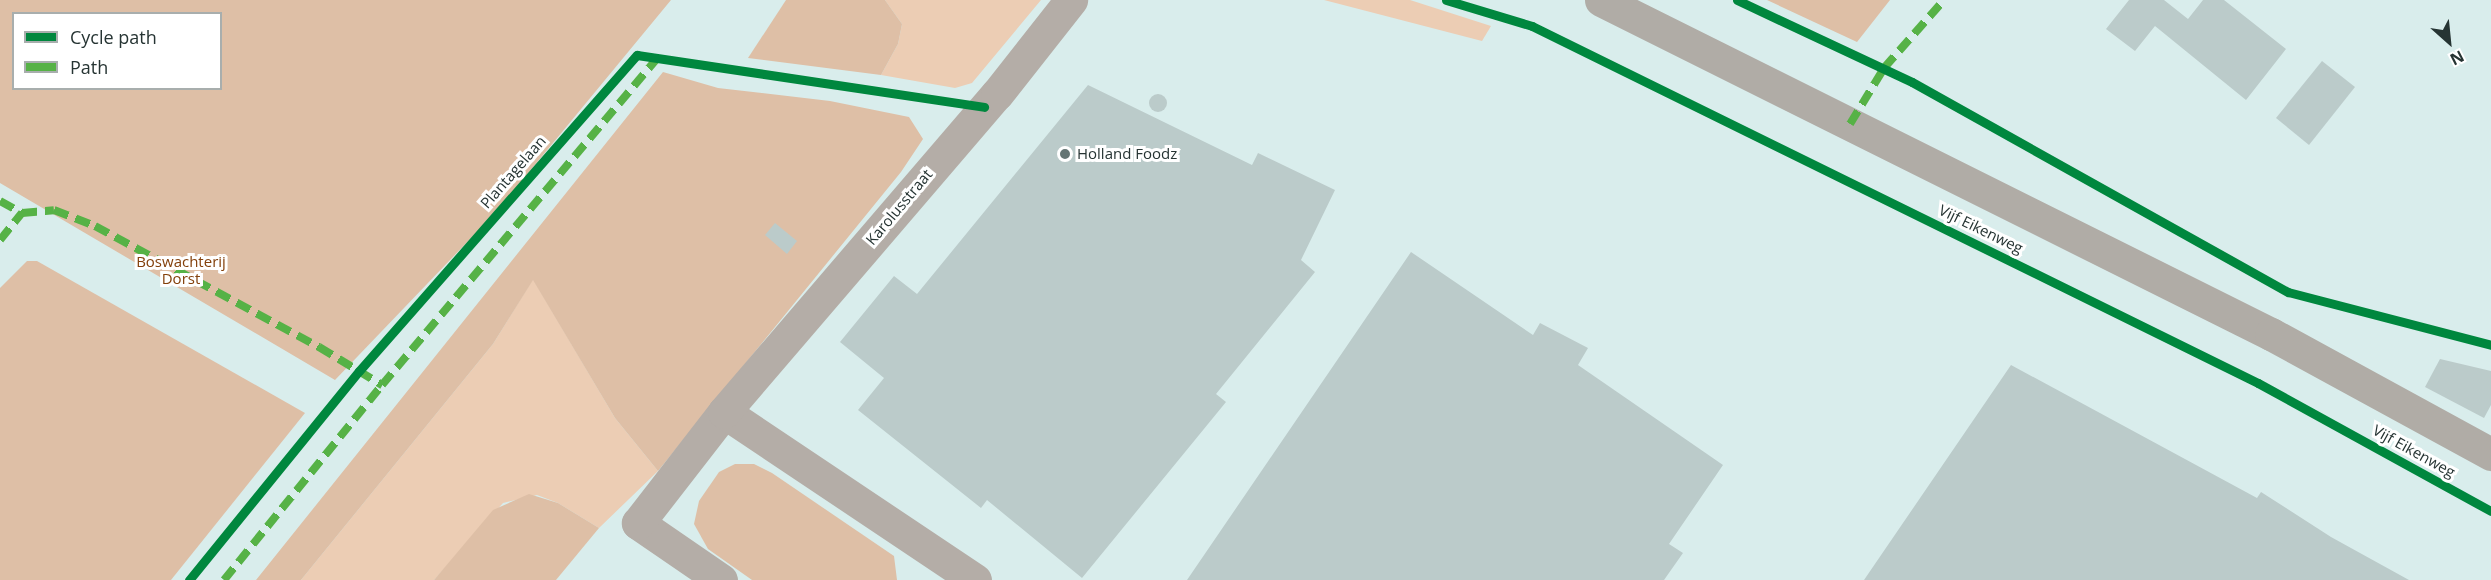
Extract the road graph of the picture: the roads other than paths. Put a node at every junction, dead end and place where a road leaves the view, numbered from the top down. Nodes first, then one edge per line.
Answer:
1 (1071, 0) edge
2 (1601, 0) edge
3 (724, 412) junction
4 (2491, 454) edge
5 (721, 580) edge
6 (975, 580) edge

1 - 3 street, Karolusstraat
2 - 4 main road
3 - 5 street, Karolusstraat
3 - 6 street

